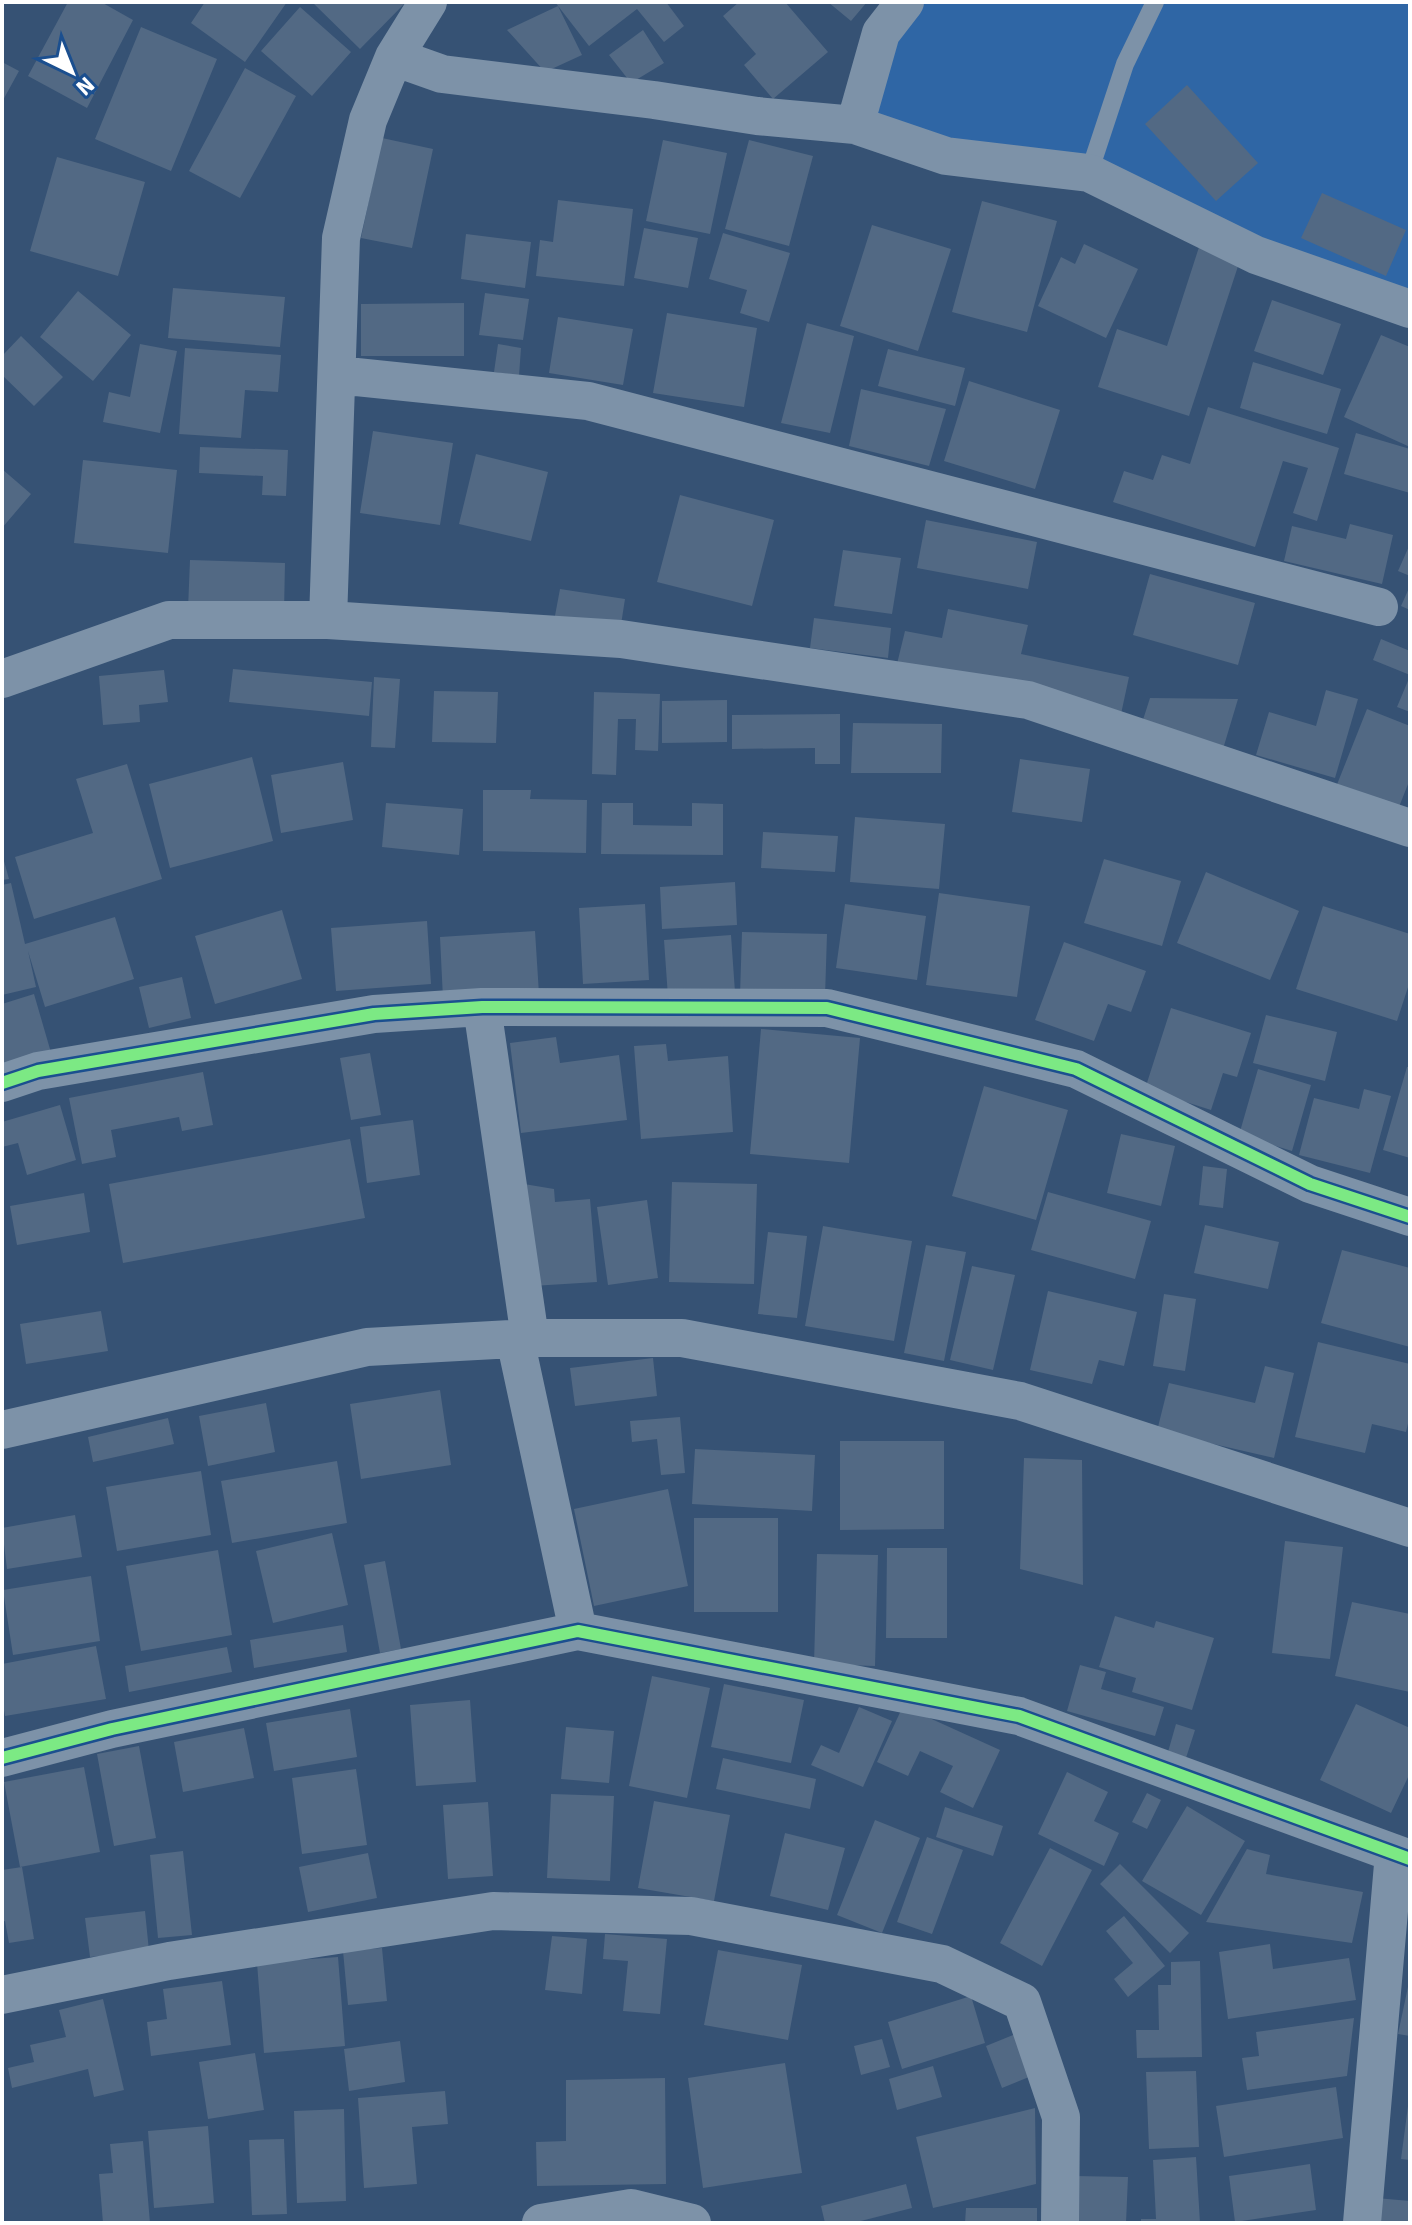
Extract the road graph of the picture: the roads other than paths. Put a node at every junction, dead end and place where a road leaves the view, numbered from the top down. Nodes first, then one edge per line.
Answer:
1 (428, 2) edge
2 (905, 2) edge
3 (1155, 2) edge
4 (394, 57) junction
5 (855, 125) junction
6 (1089, 173) junction
7 (1410, 309) edge
8 (337, 375) junction
9 (1379, 607) dead end
10 (328, 620) junction
11 (2, 679) edge
12 (1410, 828) edge
13 (482, 1007) junction
14 (2, 1083) edge
15 (1410, 1217) edge
16 (522, 1338) junction
17 (2, 1430) edge
18 (1410, 1528) edge
19 (578, 1631) junction
20 (2, 1758) edge
21 (1402, 1856) edge
22 (2, 1995) edge
23 (541, 2223) edge
24 (692, 2223) edge
25 (1060, 2223) edge
26 (1362, 2223) edge

1 - 4 street
2 - 5 street
3 - 6 lane
4 - 5 street
4 - 8 street
5 - 6 street
6 - 7 street
8 - 9 street
8 - 10 street
10 - 11 street
10 - 12 street
13 - 14 street
13 - 15 street
13 - 16 street
16 - 17 street
16 - 18 street
16 - 19 street
19 - 20 street
19 - 21 street
21 - 26 street
22 - 25 street
23 - 24 street

